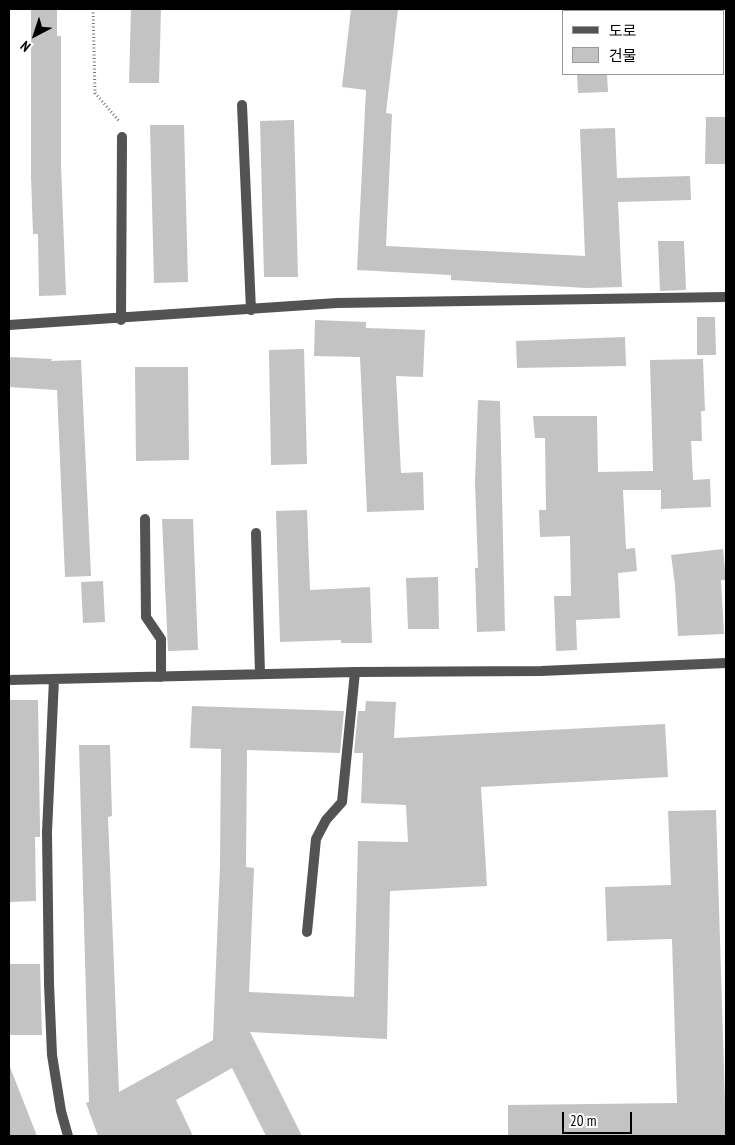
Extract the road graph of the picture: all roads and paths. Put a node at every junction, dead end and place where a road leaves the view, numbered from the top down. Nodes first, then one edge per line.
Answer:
1 (93, 9) edge
2 (242, 105) dead end
3 (122, 137) joint
4 (726, 297) edge
5 (251, 310) junction
6 (121, 320) junction
7 (9, 325) edge
8 (145, 519) dead end
9 (256, 533) dead end
10 (726, 663) edge
11 (354, 672) junction
12 (260, 674) junction
13 (161, 676) junction
14 (54, 679) junction
15 (9, 680) edge
16 (307, 932) dead end
17 (68, 1136) edge

1 - 3 path
2 - 5 street
3 - 6 street
4 - 5 street
5 - 6 street
6 - 7 street
8 - 13 street
9 - 12 street
10 - 11 street
11 - 12 street
11 - 16 street
12 - 13 street
13 - 14 street
14 - 15 street
14 - 17 street

